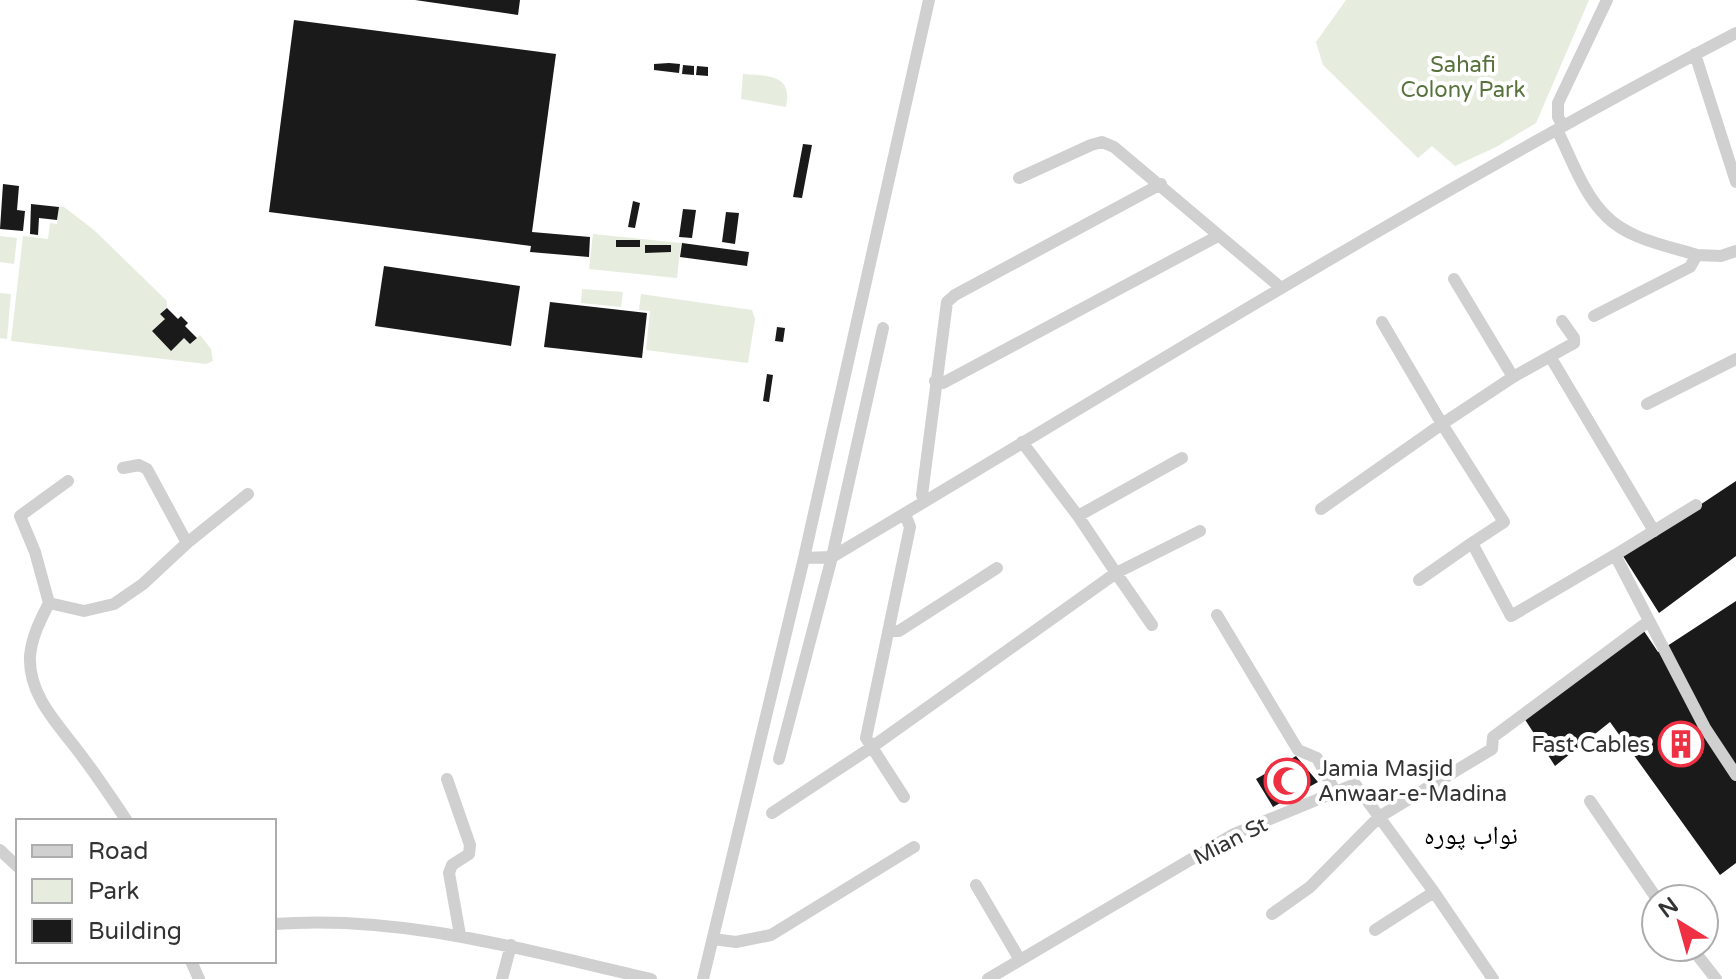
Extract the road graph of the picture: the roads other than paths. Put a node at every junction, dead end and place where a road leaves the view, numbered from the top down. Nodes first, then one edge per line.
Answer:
1 (929, 0) edge
2 (1607, 0) edge
3 (1736, 33) edge
4 (1695, 54) junction
5 (1560, 128) junction
6 (1019, 178) dead end
7 (1736, 182) edge
8 (1161, 184) junction
9 (1218, 236) junction
10 (1736, 251) edge
11 (1697, 255) junction
12 (1454, 279) dead end
13 (1280, 287) junction
14 (1594, 316) dead end
15 (1562, 321) dead end
16 (1382, 322) dead end
17 (883, 328) dead end
18 (1551, 358) junction
19 (1736, 359) edge
20 (1513, 377) junction
21 (935, 381) junction
22 (1647, 404) dead end
23 (1442, 424) junction
24 (1022, 442) junction
25 (1182, 458) dead end
26 (123, 468) dead end
27 (68, 481) dead end
28 (248, 494) dead end
29 (925, 501) junction
30 (1696, 505) dead end
31 (1321, 509) dead end
32 (905, 514) junction
33 (1078, 516) junction
34 (1200, 531) dead end
35 (1654, 531) junction
36 (187, 543) junction
37 (1472, 543) junction
38 (1615, 555) junction
39 (832, 557) junction
40 (804, 558) junction
41 (997, 568) dead end
42 (1116, 573) junction
43 (1419, 580) dead end
44 (49, 603) junction
45 (1217, 615) dead end
46 (1649, 621) junction
47 (1152, 625) dead end
48 (889, 631) junction
49 (872, 747) junction
50 (779, 759) dead end
51 (1736, 775) edge
52 (447, 779) dead end
53 (1336, 793) junction
54 (904, 797) dead end
55 (1590, 801) dead end
56 (772, 813) dead end
57 (1379, 817) junction
58 (126, 819) edge
59 (914, 847) dead end
60 (0, 850) edge
61 (16, 865) edge
62 (1646, 883) edge
63 (976, 885) dead end
64 (1434, 892) junction
65 (1272, 914) dead end
66 (276, 924) edge
67 (1375, 930) dead end
68 (460, 935) junction
69 (713, 939) junction
70 (511, 945) junction
71 (1020, 960) junction
72 (1704, 963) edge
73 (644, 978) edge
74 (502, 979) edge
75 (703, 979) edge
76 (988, 979) edge
77 (1493, 979) edge
78 (1716, 979) edge

1 - 40 street
2 - 5 street
3 - 4 street
4 - 5 street
4 - 7 street
5 - 11 street
5 - 13 street
6 - 8 street
8 - 9 street
8 - 21 street
9 - 13 street
9 - 21 street
10 - 11 street
11 - 14 street
12 - 20 street
13 - 24 street
15 - 18 street
16 - 23 street
17 - 39 street
18 - 20 street
18 - 35 street
19 - 22 street
20 - 23 street
21 - 29 street
23 - 31 street
23 - 37 street
24 - 29 street
24 - 33 street
25 - 33 street
26 - 36 street
27 - 44 street
28 - 36 street
29 - 32 street
30 - 35 street
32 - 39 street
32 - 48 street
33 - 42 street
34 - 42 street
35 - 38 street
36 - 44 street
37 - 38 street
37 - 43 street
38 - 46 street
39 - 40 street
39 - 50 street
40 - 69 street
41 - 48 street
42 - 47 street
42 - 49 street
44 - 58 street
45 - 53 street
46 - 51 street
46 - 57 street
48 - 49 street
49 - 54 street
49 - 56 street
52 - 68 street
53 - 57 street
53 - 71 street, Mian St
55 - 62 street
57 - 64 street
57 - 65 street
59 - 69 street
60 - 61 street
63 - 71 street
64 - 67 street
64 - 77 street
66 - 68 street
68 - 70 street
69 - 75 street
70 - 73 street
70 - 74 street
71 - 76 street, Mian St
72 - 78 street

